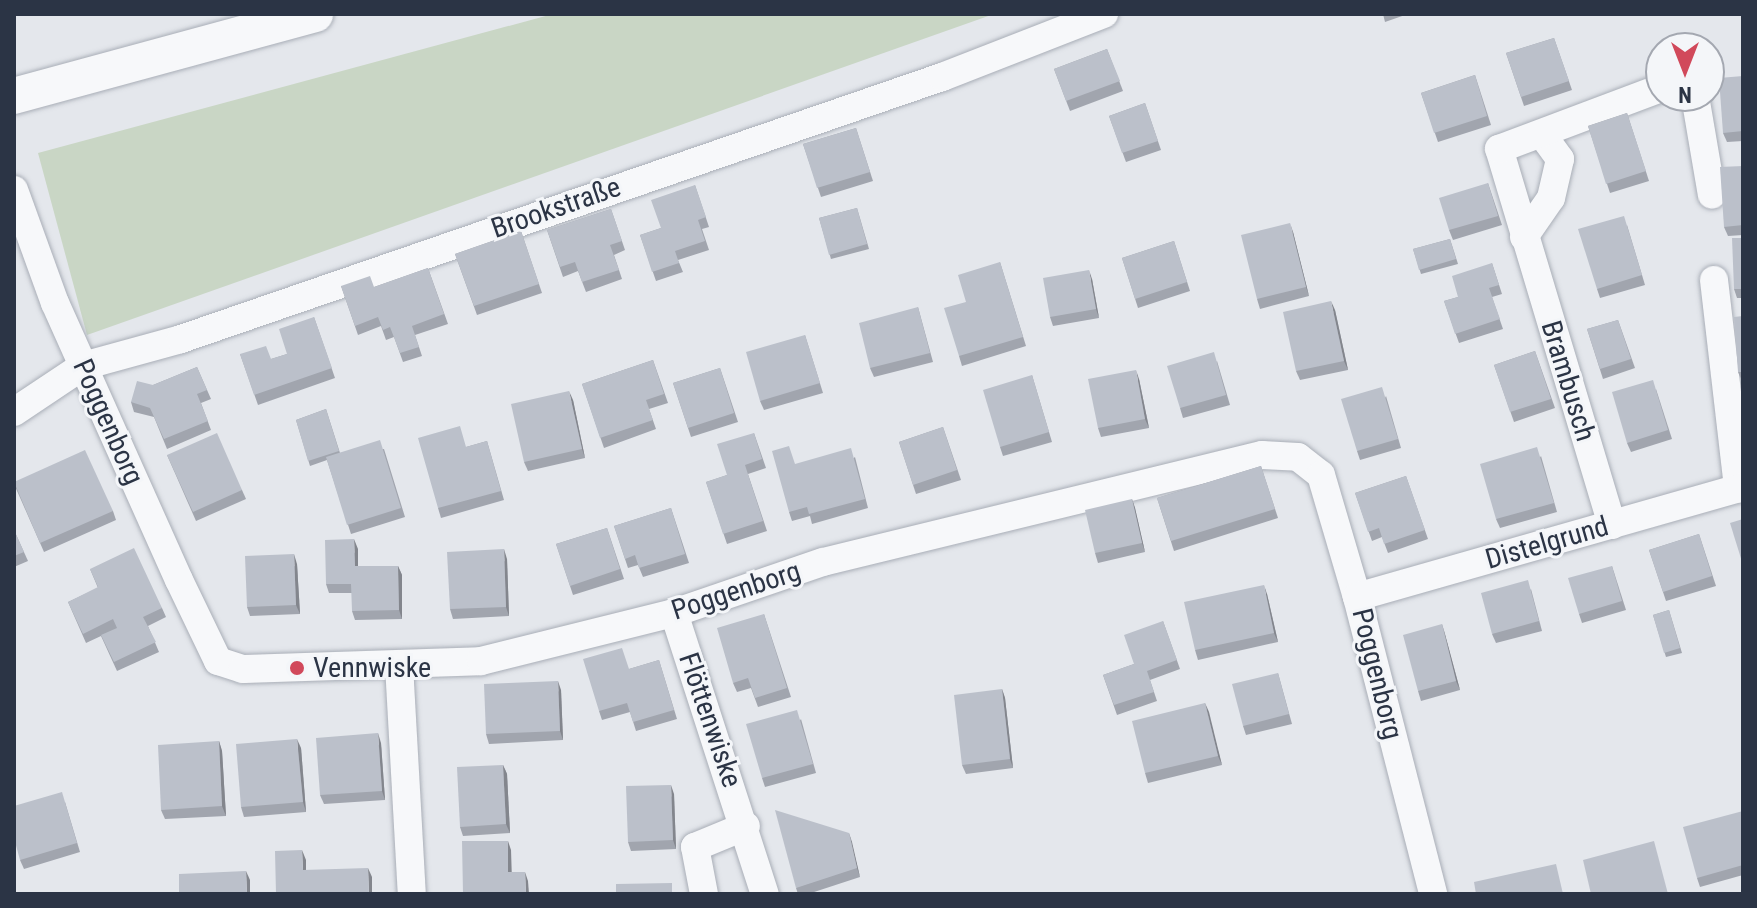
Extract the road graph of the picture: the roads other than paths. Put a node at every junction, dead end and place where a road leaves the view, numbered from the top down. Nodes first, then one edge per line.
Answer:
1 (315, 14) edge
2 (1104, 14) edge
3 (1645, 94) edge
4 (14, 96) edge
5 (1698, 112) edge
6 (1542, 134) junction
7 (14, 190) edge
8 (1712, 195) dead end
9 (1524, 237) junction
10 (1714, 280) dead end
11 (83, 366) junction
12 (14, 412) edge
13 (1740, 488) edge
14 (1612, 525) junction
15 (1357, 597) junction
16 (674, 613) junction
17 (399, 665) junction
18 (746, 826) junction
19 (412, 894) edge
20 (704, 894) edge
21 (765, 894) edge
22 (1433, 894) edge

1 - 4 street
2 - 11 street, Brookstraße
3 - 6 street, Brambusch
5 - 8 street
6 - 9 street
6 - 9 street, Brambusch
7 - 11 street, Poggenborg
9 - 14 street, Brambusch
10 - 13 street, Distelgrund
11 - 12 street, Brookstraße
11 - 17 street, Poggenborg
13 - 14 street, Distelgrund
14 - 15 street, Distelgrund
15 - 16 street, Poggenborg
15 - 22 street, Poggenborg
16 - 17 street, Poggenborg
16 - 18 street, Flöttenwiske
17 - 19 street
18 - 20 street
18 - 21 street, Flöttenwiske

